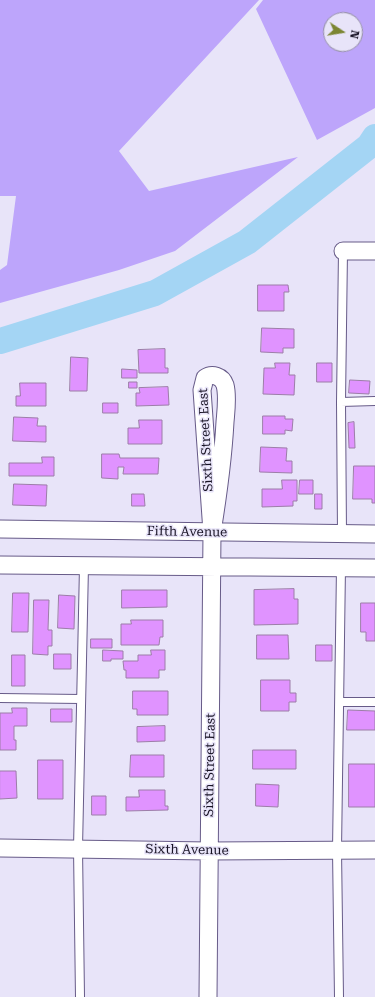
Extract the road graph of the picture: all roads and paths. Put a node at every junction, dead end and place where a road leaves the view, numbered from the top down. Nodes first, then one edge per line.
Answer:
1 (343, 252) joint
2 (375, 252) edge
3 (341, 402) junction
4 (375, 402) edge
5 (0, 529) edge
6 (212, 532) junction
7 (342, 534) junction
8 (375, 534) edge
9 (0, 565) edge
10 (84, 566) junction
11 (212, 566) junction
12 (341, 567) junction
13 (375, 568) edge
14 (0, 698) edge
15 (82, 699) junction
16 (340, 702) junction
17 (375, 702) edge
18 (0, 848) edge
19 (78, 848) junction
20 (337, 850) junction
21 (375, 850) edge
22 (208, 851) junction
23 (80, 997) edge
24 (208, 997) edge
25 (339, 997) edge

1 - 2 street
1 - 3 lane
3 - 4 lane
3 - 7 lane
5 - 6 street, Fifth Avenue
6 - 6 street, Sixth Street East
6 - 7 street, Fifth Avenue
6 - 11 street, Sixth Street East
7 - 8 street, Fifth Avenue
9 - 10 street
10 - 11 street
10 - 15 lane
11 - 12 street
11 - 22 street, Sixth Street East
12 - 13 street
12 - 16 lane
14 - 15 lane
15 - 19 lane
16 - 17 lane
16 - 20 lane
18 - 19 street, Sixth Avenue
19 - 22 street, Sixth Avenue
19 - 23 lane
20 - 21 street, Sixth Avenue
20 - 22 street, Sixth Avenue
20 - 25 lane
22 - 24 street, Sixth Street East

